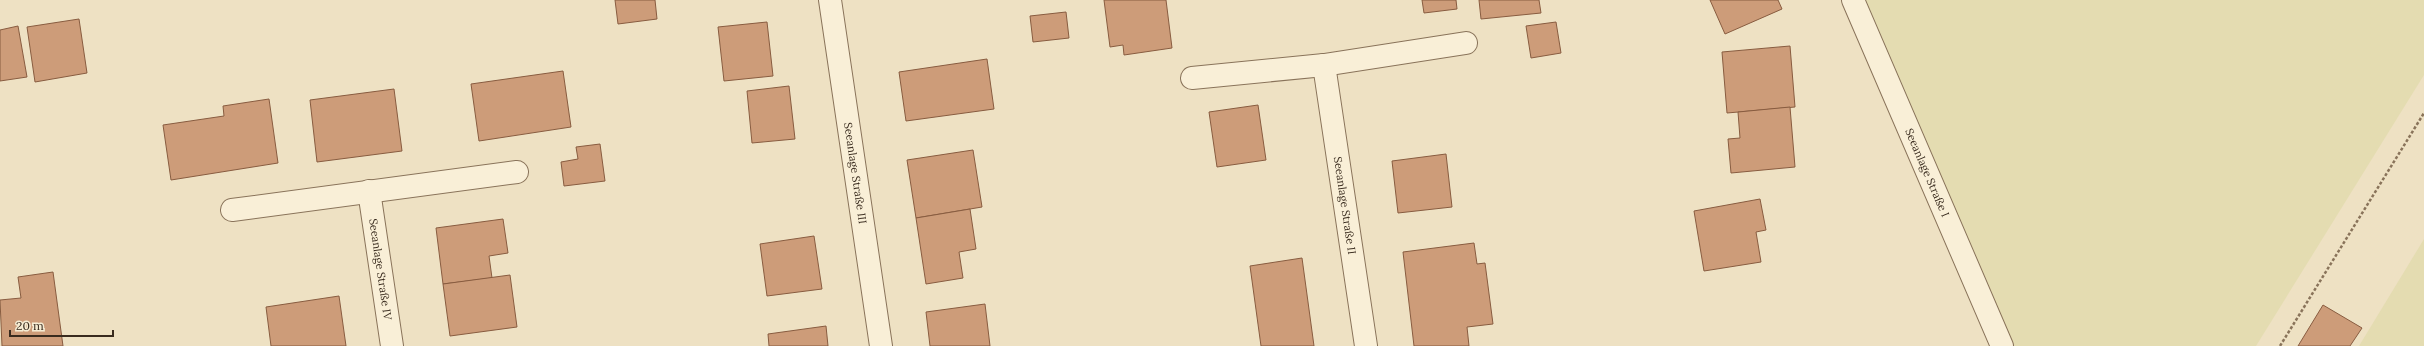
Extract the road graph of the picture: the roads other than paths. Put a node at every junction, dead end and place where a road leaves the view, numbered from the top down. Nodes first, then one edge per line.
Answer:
1 (830, 0) edge
2 (1853, 0) edge
3 (1466, 43) dead end
4 (1324, 65) junction
5 (1192, 78) dead end
6 (517, 172) dead end
7 (369, 191) junction
8 (232, 210) dead end
9 (392, 346) edge
10 (881, 346) edge
11 (1366, 346) edge
12 (2002, 346) edge

1 - 10 street, Seeanlage Straße III
2 - 12 street, Seeanlage Straße I
3 - 4 street
4 - 5 street
4 - 11 street, Seeanlage Straße II
6 - 7 street
7 - 8 street
7 - 9 street, Seeanlage Straße IV

